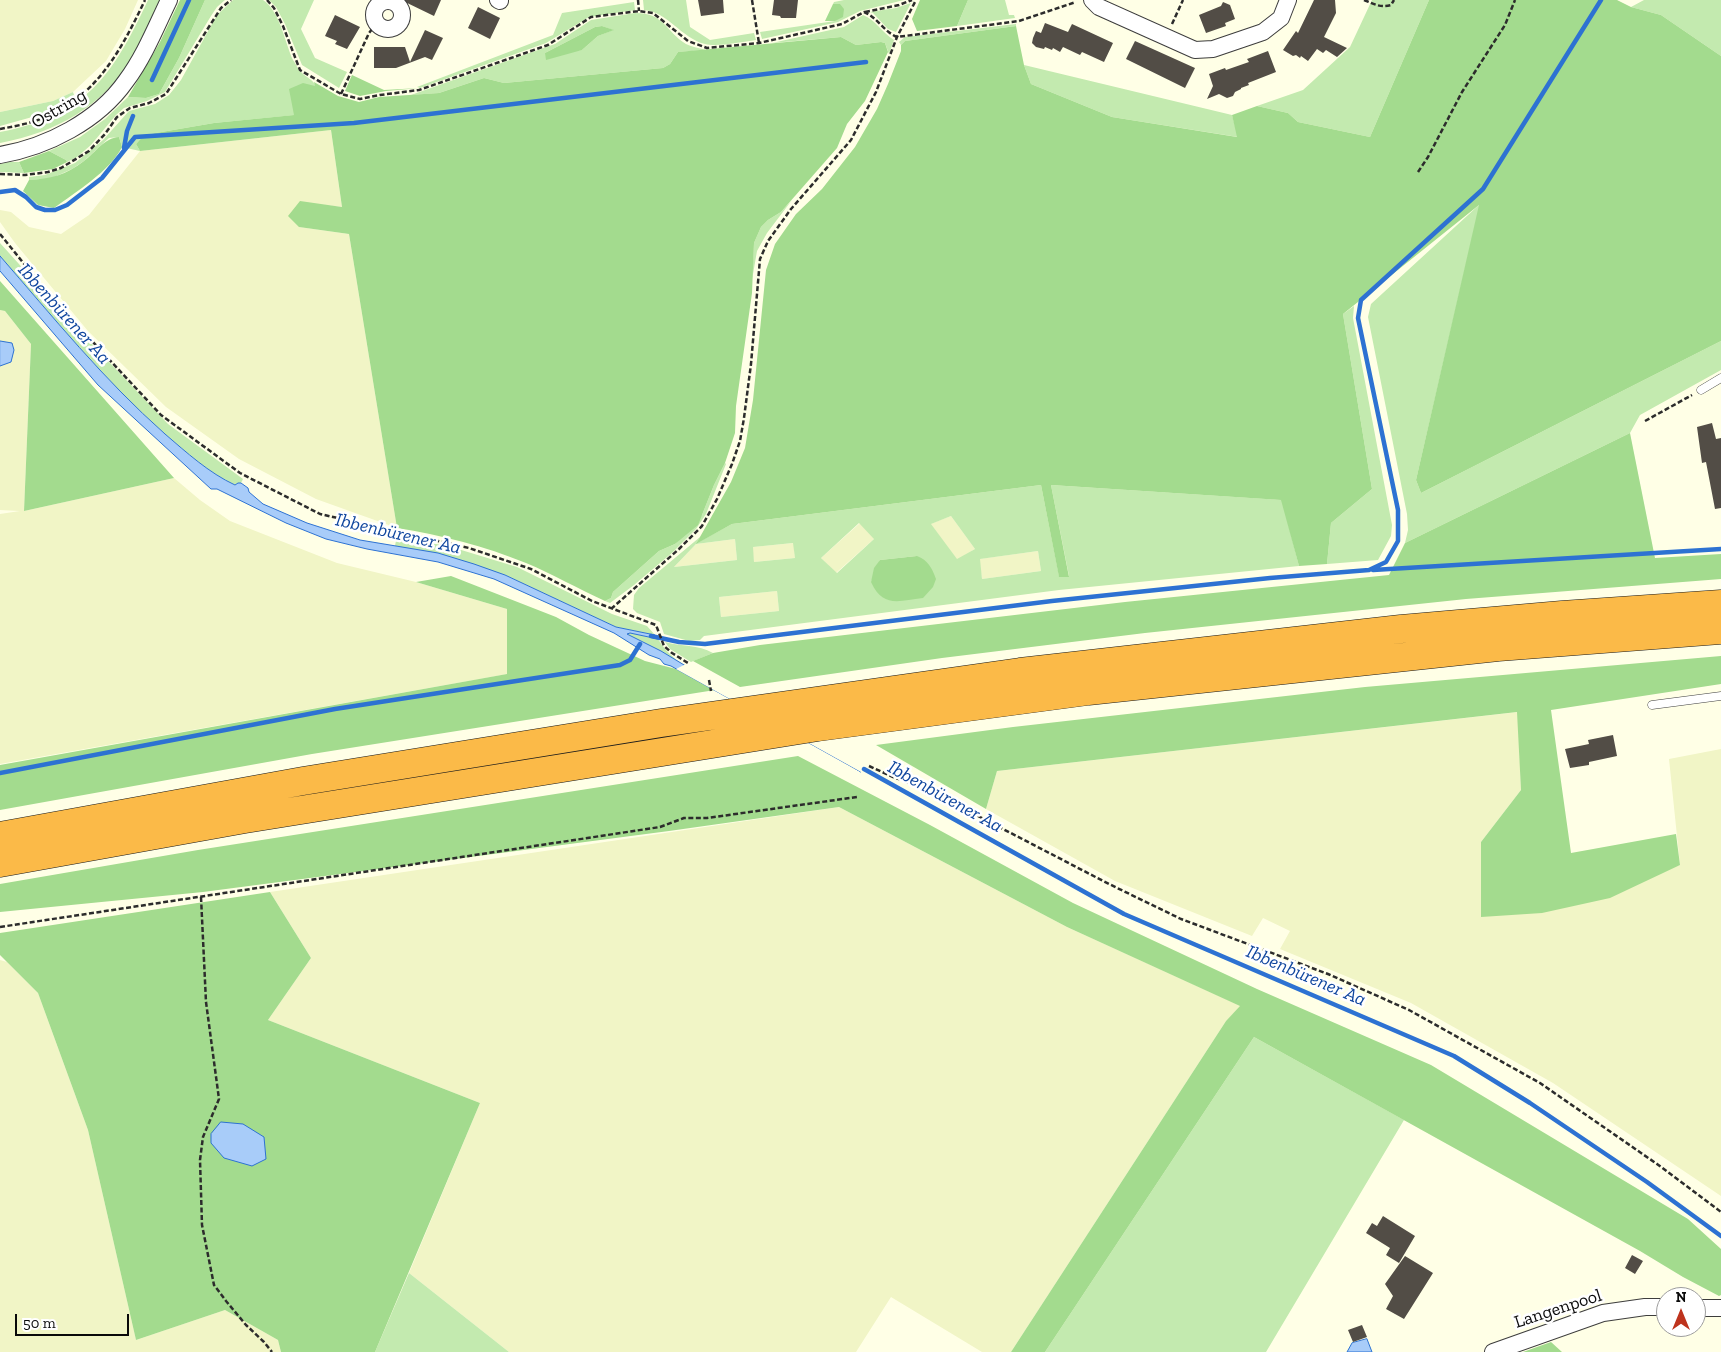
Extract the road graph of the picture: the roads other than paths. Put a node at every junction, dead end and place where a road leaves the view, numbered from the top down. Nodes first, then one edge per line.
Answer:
1 (169, 0) edge
2 (1092, 0) edge
3 (1288, 0) edge
4 (396, 1) edge
5 (376, 24) road end
6 (0, 155) edge
7 (1721, 378) edge
8 (1701, 390) road end
9 (1721, 604) edge
10 (1721, 630) edge
11 (1721, 696) edge
12 (1652, 705) dead end
13 (0, 836) edge
14 (0, 863) edge
15 (1656, 1308) edge
16 (1706, 1308) edge
17 (1721, 1308) edge
18 (1492, 1352) edge

1 - 6 street, Ostring
2 - 3 street
4 - 5 street
7 - 8 lane
9 - 13 highway
10 - 14 highway
11 - 12 lane
15 - 18 street, Langenpool
16 - 17 street

